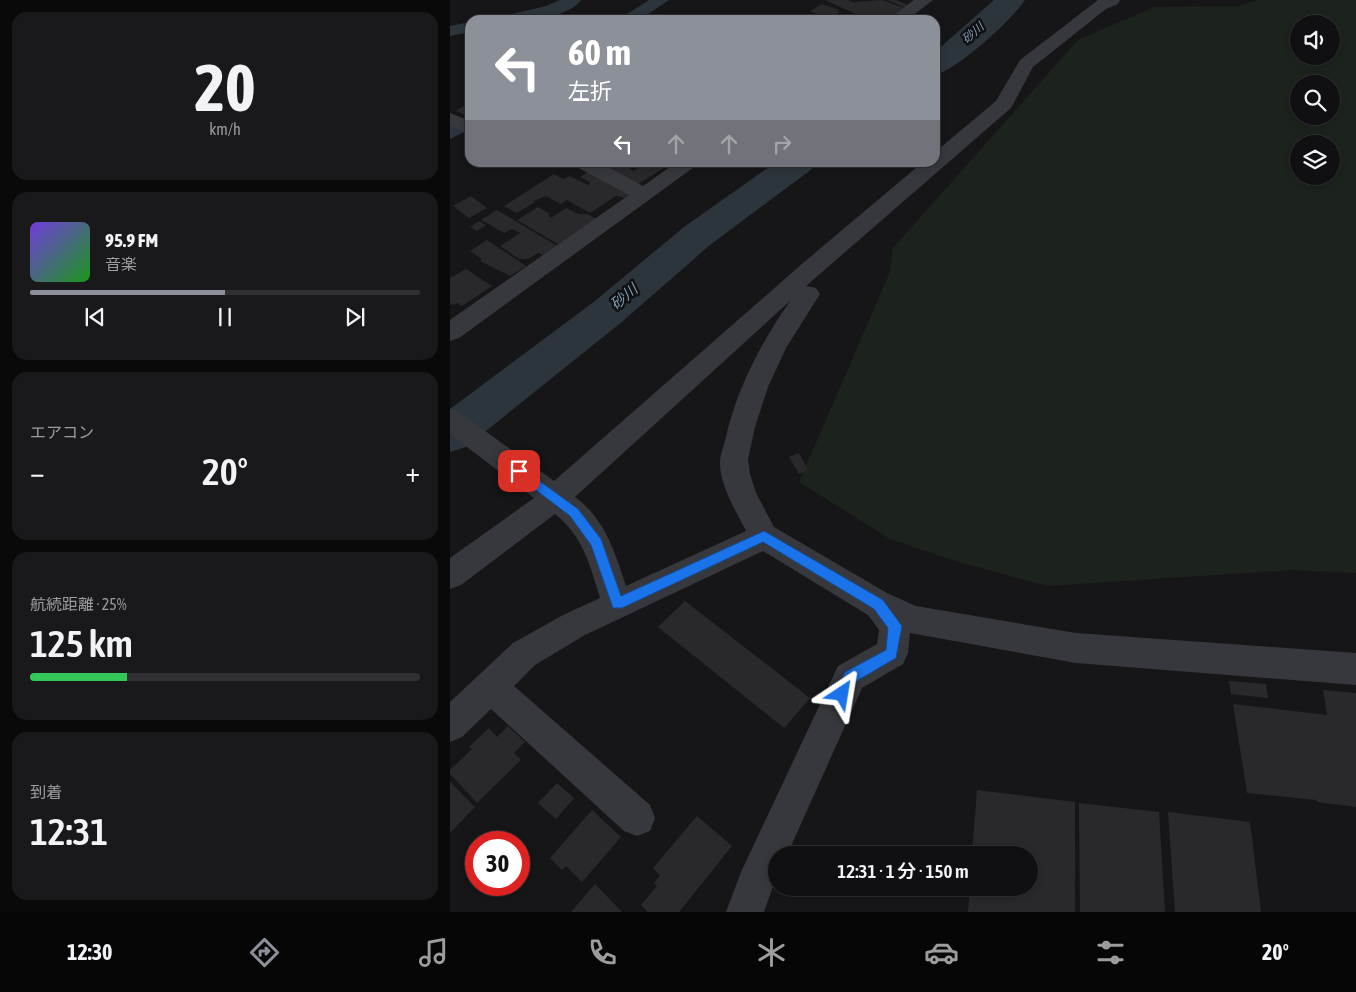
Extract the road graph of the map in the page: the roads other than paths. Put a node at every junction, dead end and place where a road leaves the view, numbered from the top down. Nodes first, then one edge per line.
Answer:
1 (925, 0) edge
2 (1112, 0) edge
3 (903, 15) edge
4 (940, 159) edge
5 (592, 167) edge
6 (684, 167) edge
7 (930, 167) edge
8 (645, 194) junction
9 (808, 294) dead end
10 (450, 332) edge
11 (450, 419) edge
12 (551, 495) junction
13 (764, 536) junction
14 (450, 575) edge
15 (876, 603) junction
16 (618, 604) junction
17 (1356, 669) edge
18 (490, 686) junction
19 (450, 725) edge
20 (636, 818) dead end
21 (745, 912) edge

1 - 3 street
2 - 4 street
5 - 8 street
6 - 8 street
7 - 12 street
8 - 10 street
9 - 13 street
11 - 12 street
12 - 14 street
12 - 16 street
13 - 15 street
13 - 16 street
15 - 17 street
15 - 21 street
16 - 18 street
18 - 19 street
18 - 20 street

